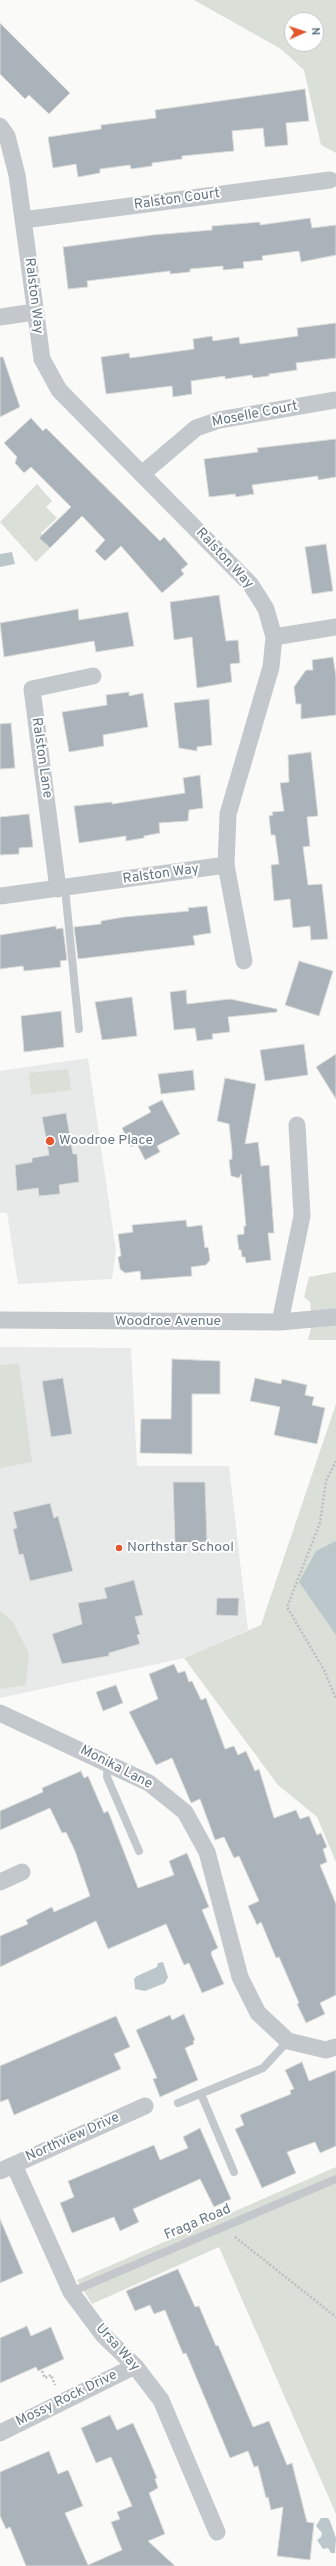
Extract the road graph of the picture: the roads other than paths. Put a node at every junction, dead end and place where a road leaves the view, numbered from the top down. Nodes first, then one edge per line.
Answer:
1 (0, 126) edge
2 (330, 180) dead end
3 (23, 220) junction
4 (34, 312) junction
5 (0, 317) edge
6 (336, 400) edge
7 (142, 474) junction
8 (336, 627) edge
9 (274, 637) junction
10 (93, 676) dead end
11 (226, 865) junction
12 (62, 889) junction
13 (0, 896) edge
14 (244, 961) dead end
15 (79, 1029) dead end
16 (297, 1125) dead end
17 (336, 1317) edge
18 (0, 1320) edge
19 (280, 1322) junction
20 (0, 1713) edge
21 (108, 1762) junction
22 (138, 1851) dead end
23 (22, 1872) dead end
24 (0, 1882) edge
25 (288, 2041) junction
26 (336, 2047) edge
27 (201, 2094) junction
28 (178, 2103) dead end
29 (145, 2106) dead end
30 (7, 2168) edge
31 (234, 2172) dead end
32 (336, 2179) edge
33 (71, 2292) junction
34 (135, 2366) junction
35 (0, 2433) edge
36 (217, 2532) dead end

1 - 3 street, Ralston Way
2 - 3 street, Ralston Court
3 - 4 street, Ralston Way
4 - 5 street
4 - 7 street, Ralston Way
6 - 7 street, Moselle Court
7 - 9 street, Ralston Way
8 - 9 street
9 - 11 street, Ralston Way
10 - 12 street, Ralston Lane
11 - 12 street, Ralston Way
11 - 14 street
12 - 13 street, Ralston Way
12 - 15 lane
16 - 19 street
17 - 19 street, Woodroe Avenue
18 - 19 street, Woodroe Avenue
20 - 21 street, Monika Lane
21 - 22 lane
21 - 25 street, Monika Lane
23 - 24 street
25 - 26 street
25 - 27 lane
27 - 28 lane
27 - 31 lane
29 - 30 street, Northview Drive
30 - 33 street, Ursa Way
32 - 33 lane, Fraga Road
33 - 34 street, Ursa Way
34 - 35 street, Mossy Rock Drive
34 - 36 street, Ursa Way

